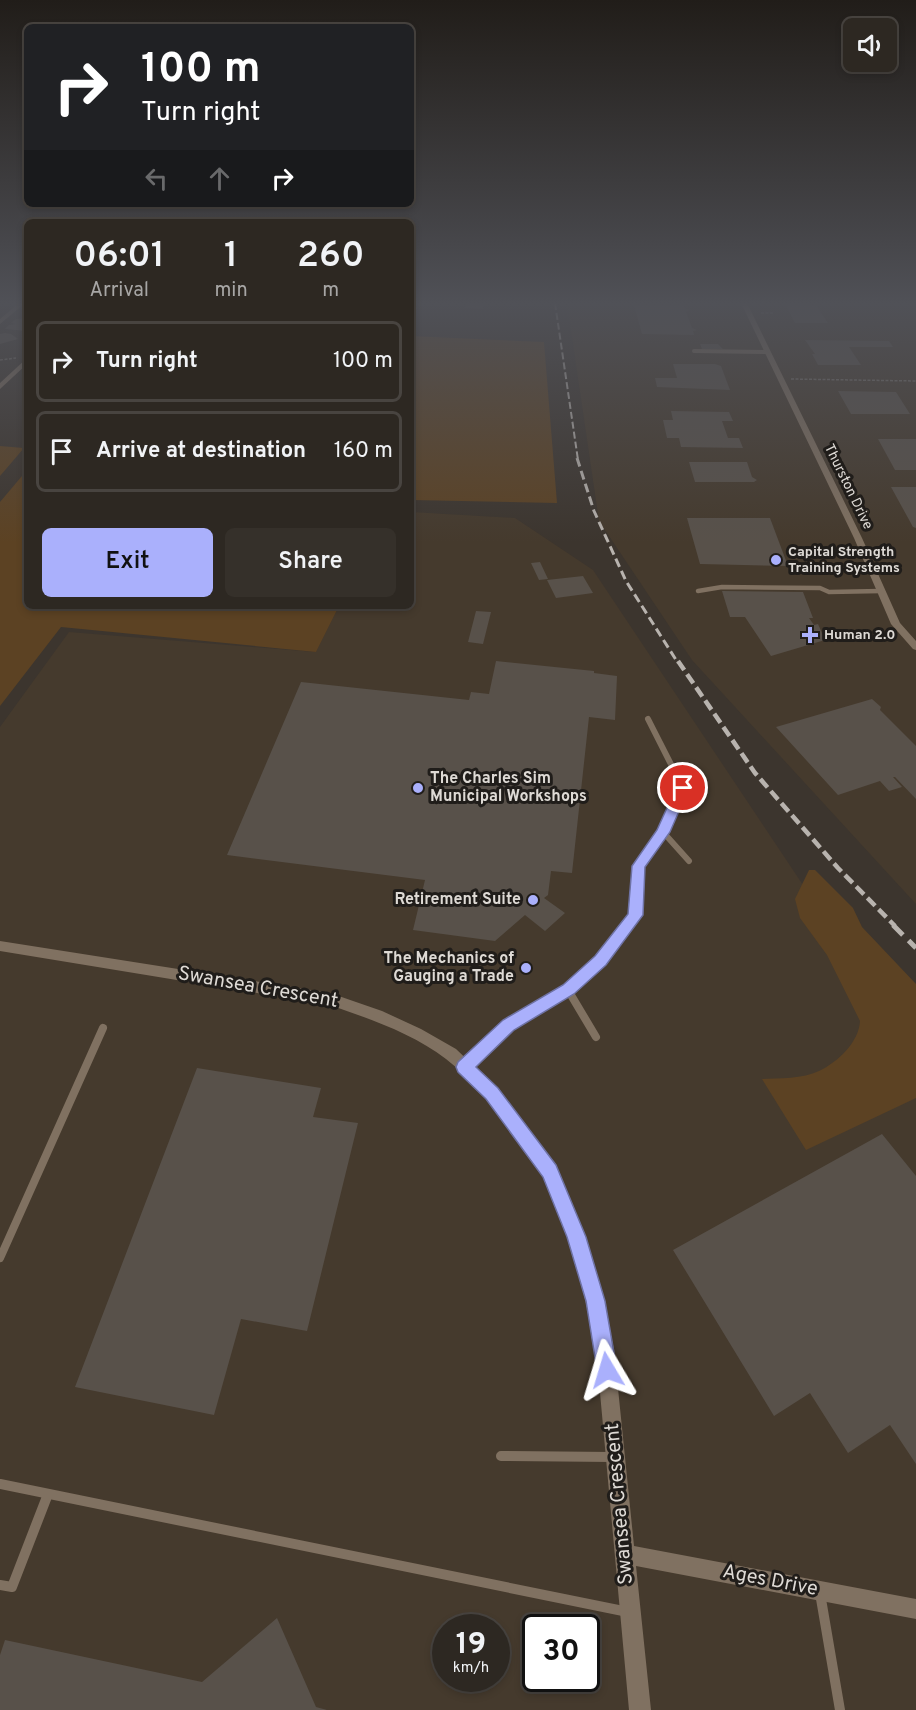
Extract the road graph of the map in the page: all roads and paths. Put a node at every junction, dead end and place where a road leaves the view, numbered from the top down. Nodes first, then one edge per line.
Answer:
1 (782, 383) edge
2 (698, 591) dead end
3 (881, 591) junction
4 (916, 647) edge
5 (648, 719) dead end
6 (663, 832) junction
7 (689, 861) dead end
8 (0, 946) edge
9 (568, 990) junction
10 (103, 1028) dead end
11 (596, 1037) dead end
12 (464, 1067) junction
13 (0, 1258) edge
14 (501, 1456) dead end
15 (615, 1457) junction
16 (0, 1484) edge
17 (48, 1494) junction
18 (624, 1554) junction
19 (0, 1585) edge
20 (820, 1591) junction
21 (916, 1609) edge
22 (630, 1613) junction
23 (640, 1710) edge
24 (840, 1710) edge

1 - 3 street, Thurston Drive
2 - 3 lane
3 - 4 street, Thurston Drive
5 - 6 lane
6 - 7 lane
6 - 9 lane
8 - 12 street, Swansea Crescent
9 - 11 lane
9 - 12 lane
10 - 13 lane
12 - 15 street, Swansea Crescent
14 - 15 lane
15 - 18 street, Swansea Crescent
16 - 17 lane
17 - 19 lane
17 - 22 lane
18 - 20 street, Ages Drive
18 - 22 street, Swansea Crescent
20 - 21 street, Ages Drive
20 - 24 lane
22 - 23 street, Swansea Crescent

